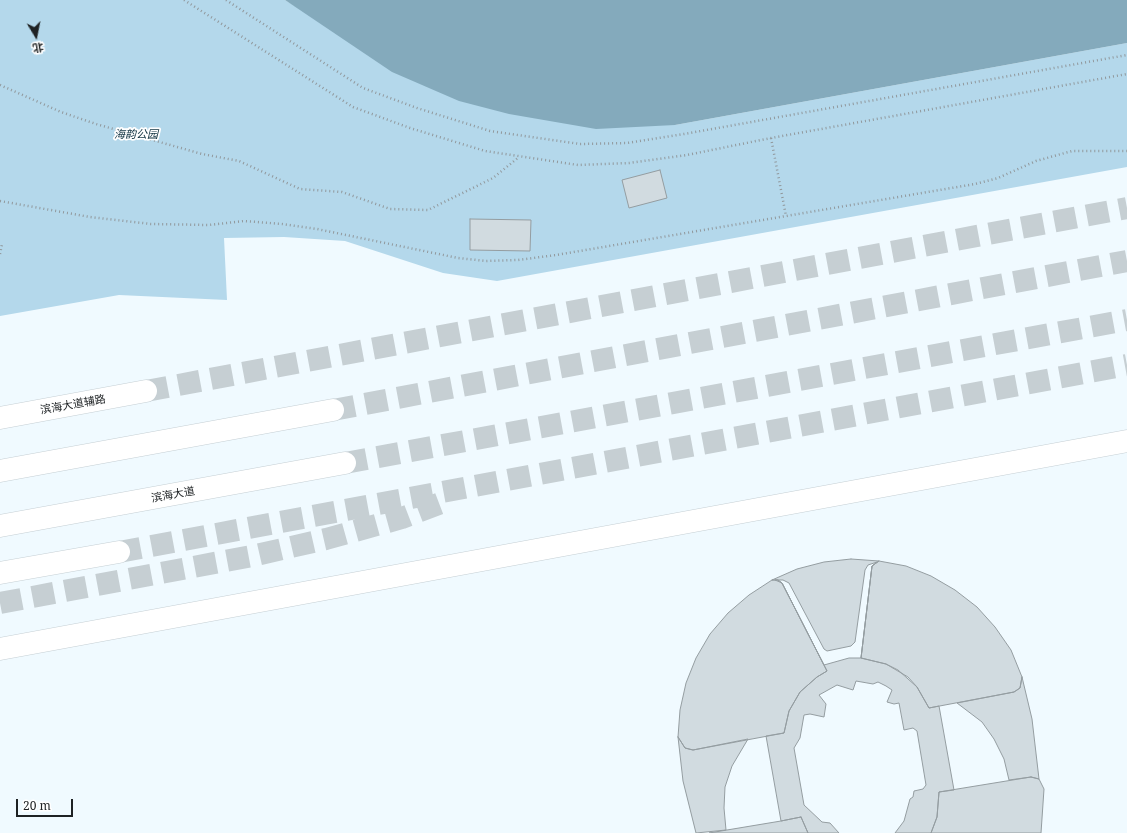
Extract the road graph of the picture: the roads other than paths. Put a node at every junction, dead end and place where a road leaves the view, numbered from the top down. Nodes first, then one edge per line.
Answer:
1 (146, 391) tunnel mouth
2 (333, 410) tunnel mouth
3 (0, 418) edge
4 (1127, 441) edge
5 (345, 463) tunnel mouth
6 (0, 471) edge
7 (0, 526) edge
8 (119, 552) tunnel mouth
9 (0, 573) edge
10 (0, 649) edge

1 - 3 main road, 滨海大道辅路
2 - 6 main road
4 - 10 main road
5 - 7 main road, 滨海大道
8 - 9 main road

